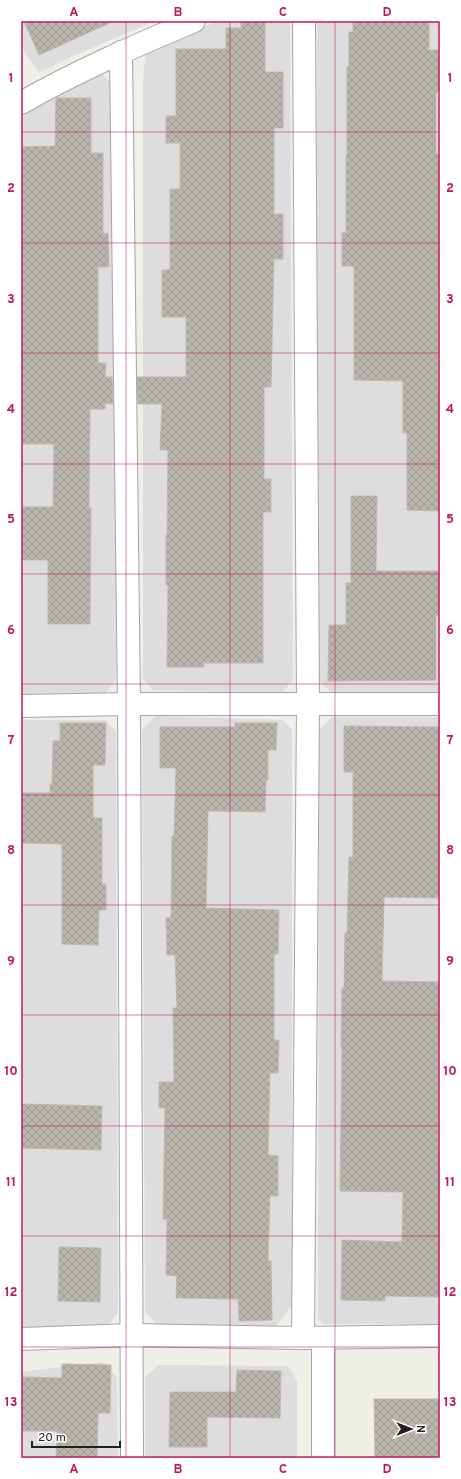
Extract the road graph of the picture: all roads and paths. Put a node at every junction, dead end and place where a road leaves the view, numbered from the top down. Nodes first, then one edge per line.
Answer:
1 (194, 21) edge
2 (304, 21) edge
3 (121, 52) junction
4 (21, 104) edge
5 (129, 704) junction
6 (308, 704) junction
7 (440, 704) edge
8 (21, 706) edge
9 (132, 1335) junction
10 (440, 1336) edge
11 (313, 1338) junction
12 (21, 1339) edge
13 (132, 1458) edge
14 (323, 1458) edge

1 - 3 street
2 - 6 street
3 - 4 street
3 - 5 street
5 - 6 street
5 - 8 street
5 - 9 street
6 - 7 street
6 - 11 street
9 - 11 street
9 - 12 street
9 - 13 street
10 - 11 street
11 - 14 street

